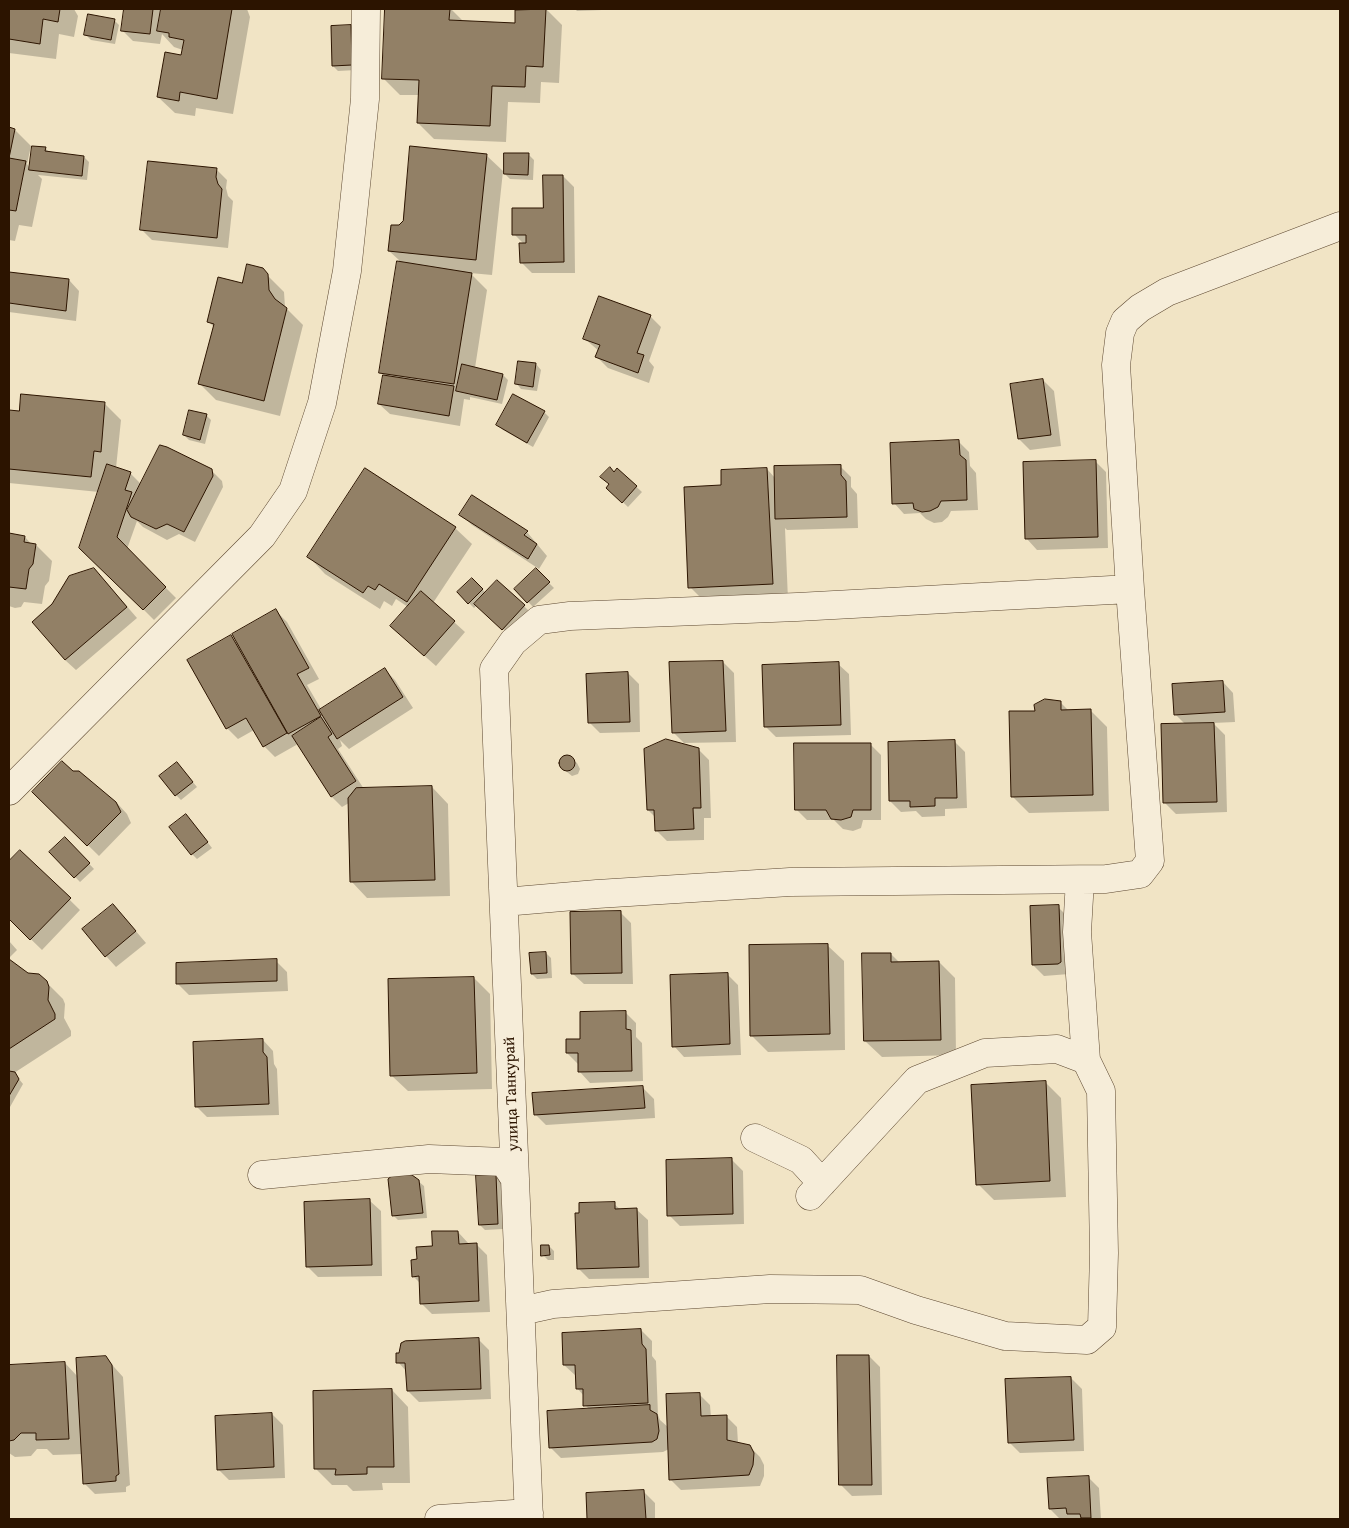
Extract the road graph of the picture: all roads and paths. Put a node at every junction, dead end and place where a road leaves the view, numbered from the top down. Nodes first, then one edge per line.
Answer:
1 (366, 9) edge
2 (1340, 226) edge
3 (1130, 589) junction
4 (9, 791) edge
5 (1080, 880) junction
6 (504, 902) junction
7 (1086, 1060) junction
8 (755, 1138) dead end
9 (262, 1176) dead end
10 (515, 1179) junction
11 (520, 1310) junction
12 (529, 1516) edge
13 (439, 1519) edge

1 - 4 street
2 - 3 street
3 - 5 street
3 - 6 street, улица Танкурай
5 - 6 street
5 - 7 street
6 - 10 street, улица Танкурай
7 - 8 street
7 - 11 street
9 - 10 street
10 - 11 street, улица Танкурай
11 - 12 street, улица Танкурай
12 - 13 street

